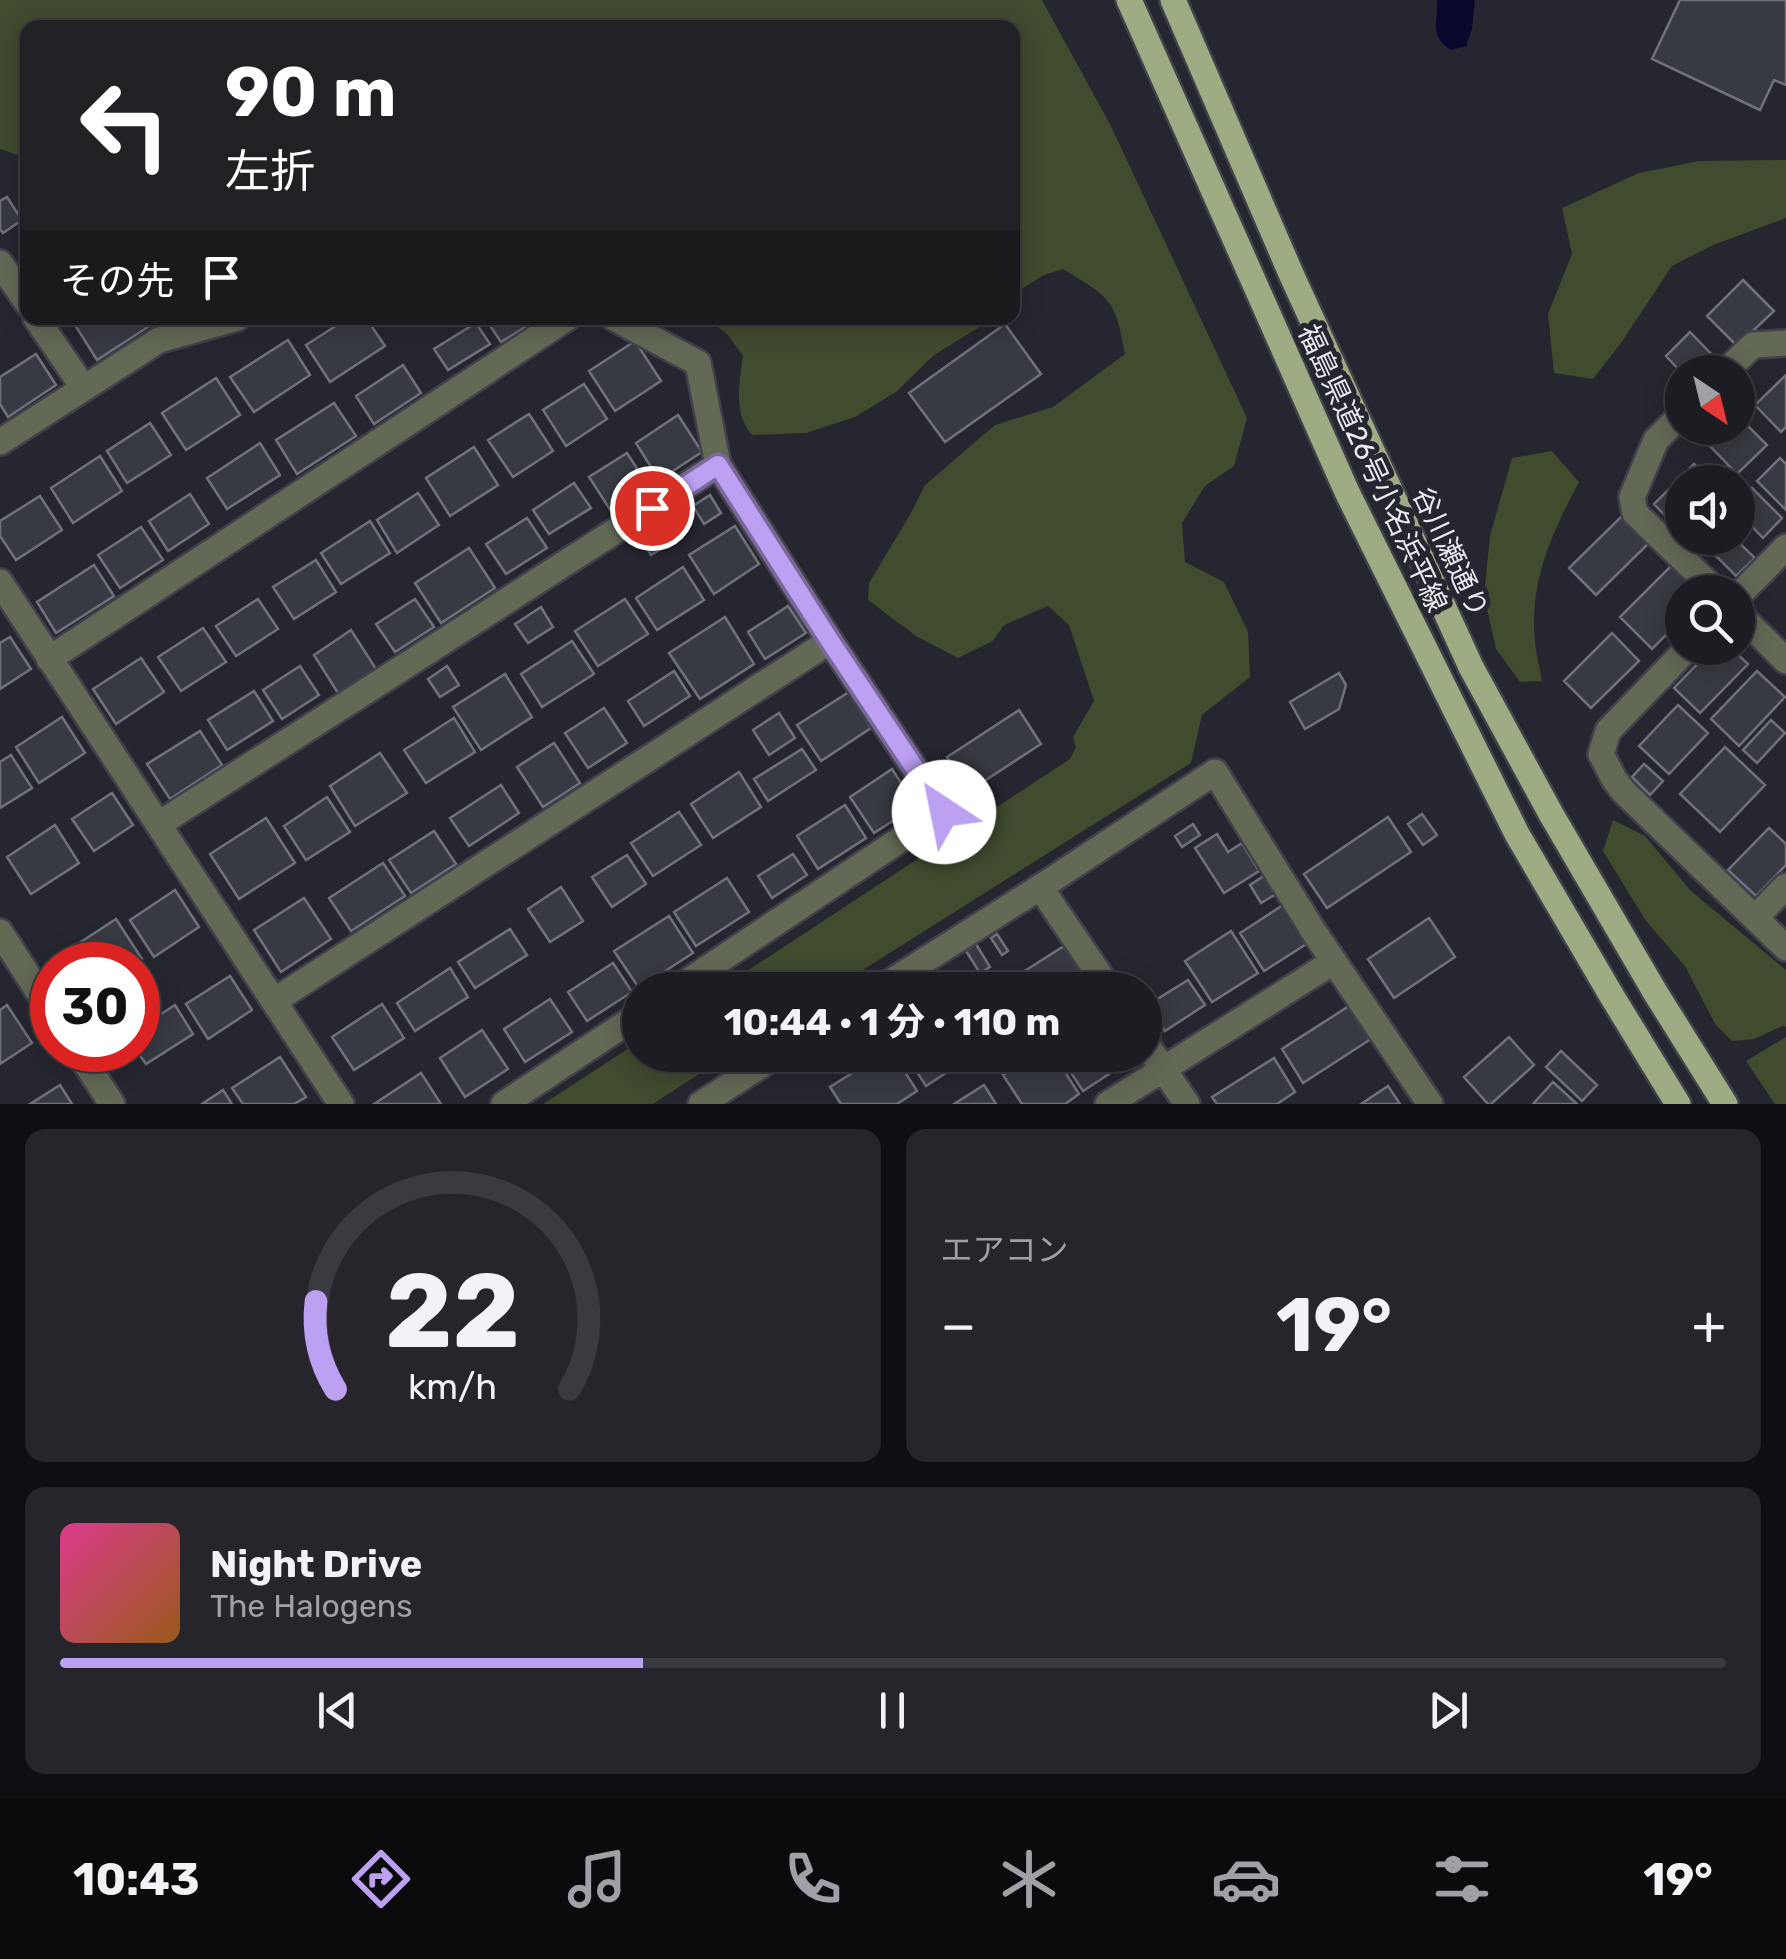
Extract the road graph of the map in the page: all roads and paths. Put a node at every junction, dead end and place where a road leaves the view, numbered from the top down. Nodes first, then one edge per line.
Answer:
1 (1129, 0) edge
2 (1173, 0) edge
3 (0, 263) edge
4 (20, 292) edge
5 (41, 325) edge
6 (213, 325) edge
7 (556, 325) edge
8 (627, 325) edge
9 (1786, 343) edge
10 (1742, 355) edge
11 (83, 388) junction
12 (1665, 431) edge
13 (0, 442) edge
14 (718, 465) junction
15 (1786, 547) edge
16 (1699, 575) edge
17 (1755, 579) edge
18 (0, 582) edge
19 (1755, 630) edge
20 (830, 641) junction
21 (49, 659) junction
22 (1786, 661) edge
23 (1672, 665) edge
24 (159, 824) junction
25 (1786, 886) edge
26 (1040, 887) junction
27 (1755, 918) junction
28 (1, 935) edge
29 (1786, 948) edge
30 (1333, 962) junction
31 (703, 972) edge
32 (906, 972) edge
33 (1098, 972) edge
34 (30, 979) edge
35 (274, 1002) junction
36 (622, 1026) edge
37 (1163, 1068) junction
38 (91, 1072) edge
39 (751, 1072) edge
40 (112, 1104) edge
41 (341, 1104) edge
42 (504, 1104) edge
43 (701, 1104) edge
44 (1108, 1104) edge
45 (1186, 1104) edge
46 (1430, 1104) edge
47 (1678, 1104) edge
48 (1725, 1104) edge

1 - 47 main road, 福島県道26号小名浜平線
2 - 48 main road, 谷川瀬通り
3 - 4 street
5 - 11 street
6 - 11 street
7 - 21 street
8 - 14 street
9 - 10 street
11 - 13 street
12 - 16 street
14 - 20 street
14 - 24 street
15 - 17 street
18 - 21 street
19 - 22 street
20 - 31 street
20 - 35 street
21 - 24 street
23 - 27 street
24 - 35 street
25 - 27 street
26 - 30 street
26 - 32 street
26 - 33 street
27 - 29 street
28 - 34 street
30 - 37 street
30 - 46 street
35 - 41 street
36 - 42 street
37 - 44 street
37 - 45 street
38 - 40 street
39 - 43 street

